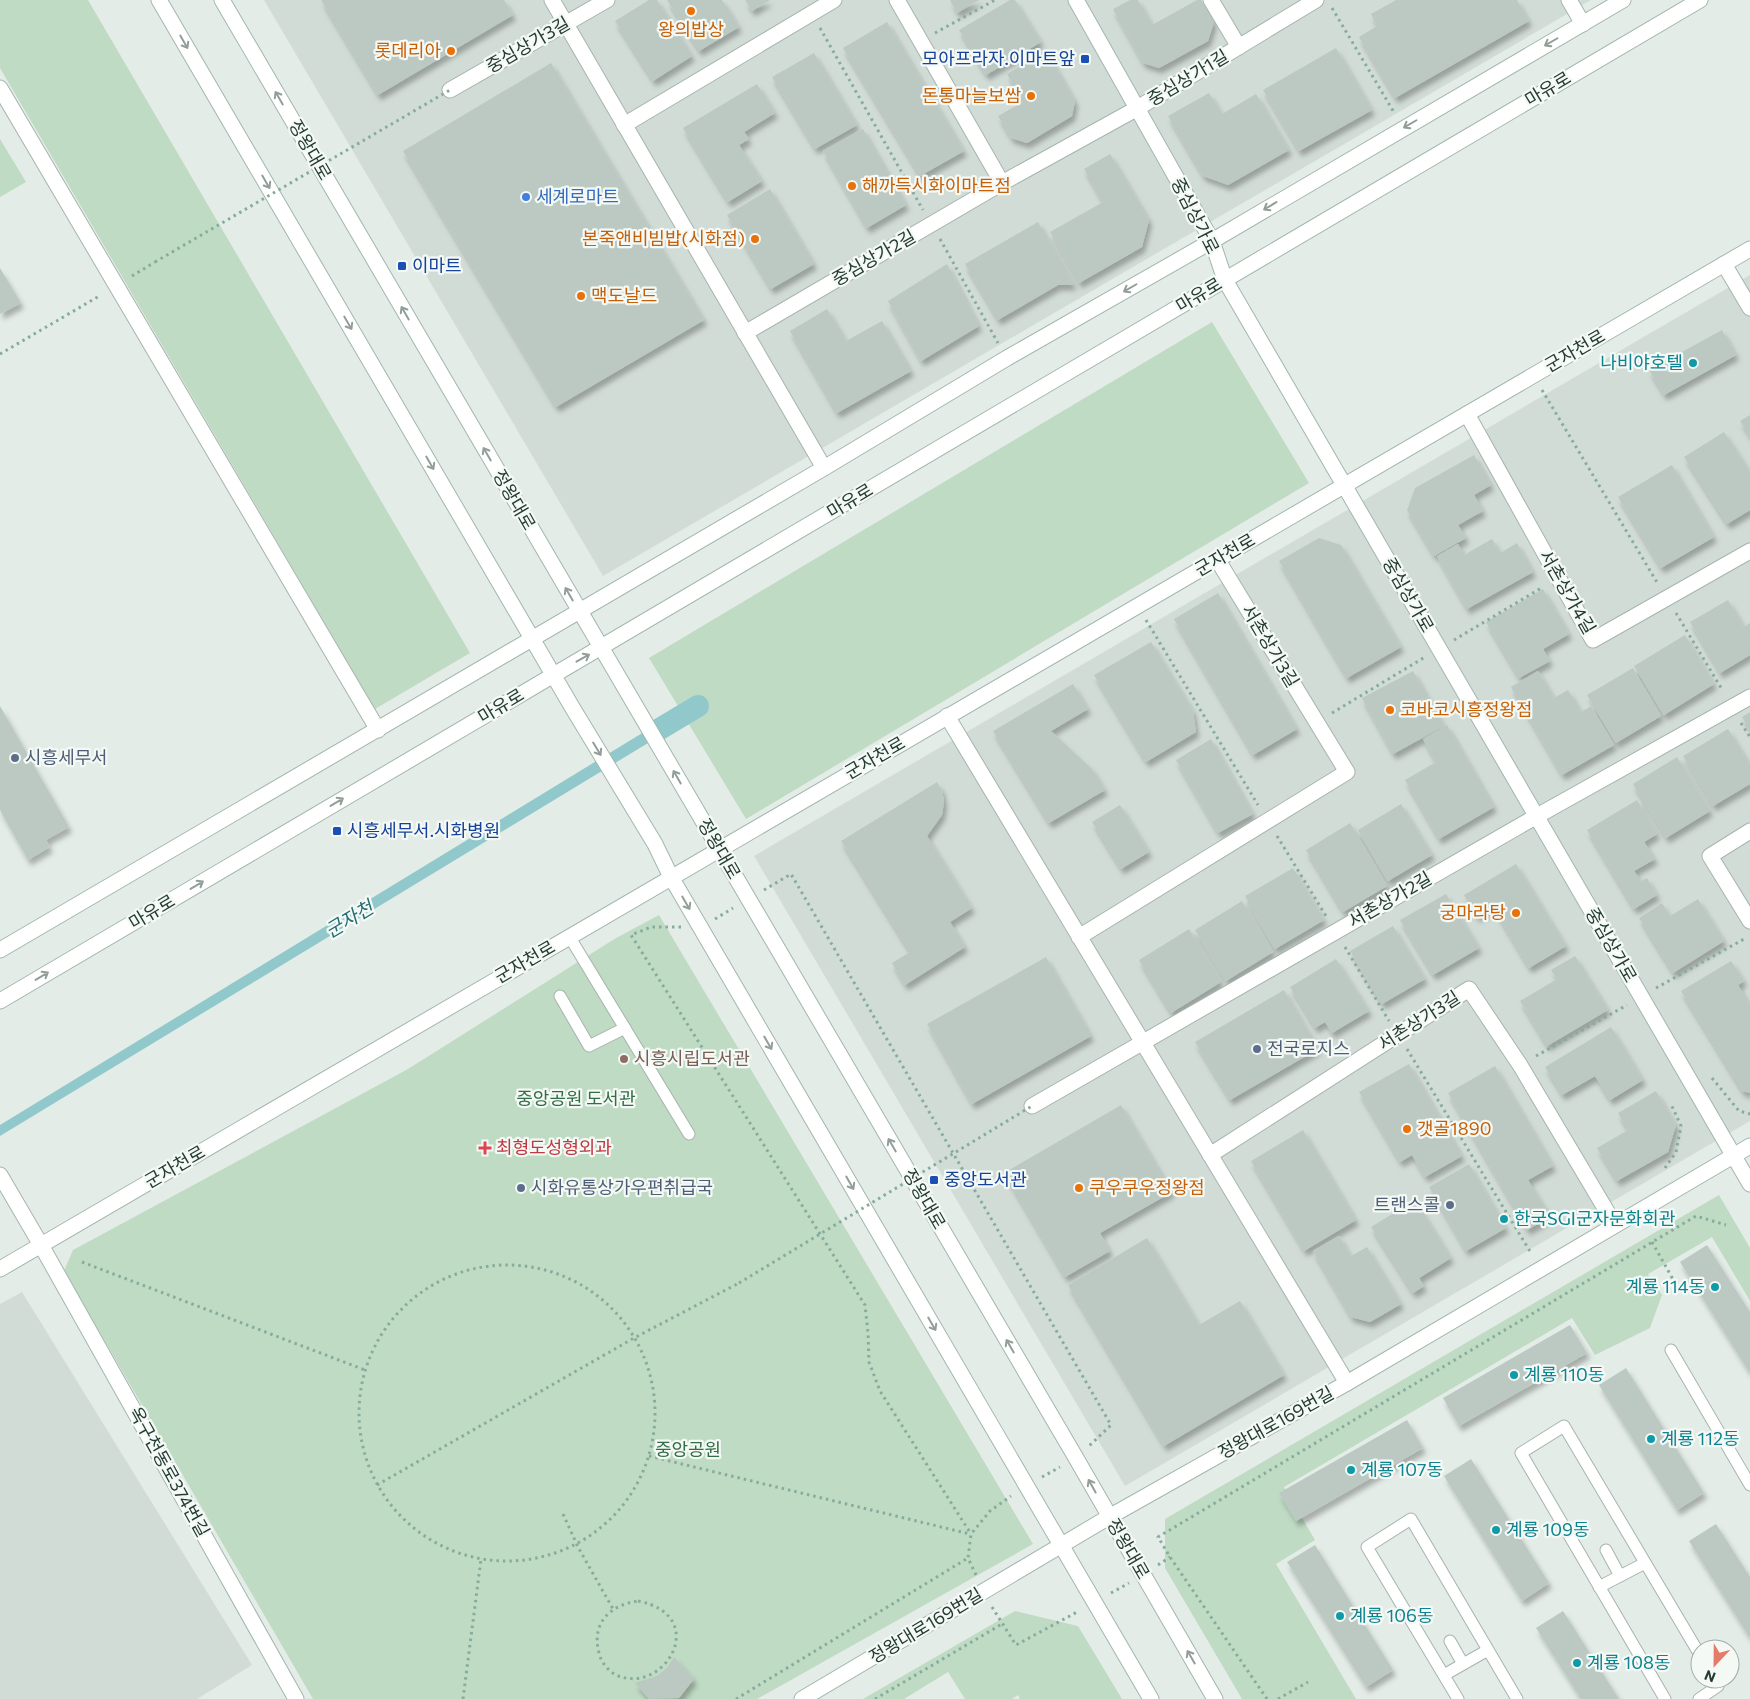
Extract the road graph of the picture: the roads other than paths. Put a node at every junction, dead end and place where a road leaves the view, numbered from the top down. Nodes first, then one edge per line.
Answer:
1 (160, 0) edge
2 (222, 0) edge
3 (552, 0) edge
4 (607, 0) edge
5 (834, 0) edge
6 (898, 0) edge
7 (1076, 0) edge
8 (1211, 0) edge
9 (1316, 0) edge
10 (1569, 0) edge
11 (1623, 0) edge
12 (1700, 0) edge
13 (566, 24) junction
14 (1583, 24) junction
15 (1239, 47) junction
16 (0, 88) edge
17 (450, 90) road end
18 (1136, 109) junction
19 (624, 125) junction
20 (1002, 183) junction
21 (1212, 241) junction
22 (1750, 249) edge
23 (1724, 264) junction
24 (1225, 280) junction
25 (1750, 308) edge
26 (745, 333) junction
27 (1467, 414) junction
28 (824, 468) junction
29 (1344, 486) junction
30 (1750, 550) edge
31 (1217, 559) junction
32 (580, 612) junction
33 (532, 640) junction
34 (601, 648) junction
35 (553, 675) junction
36 (1750, 697) edge
37 (946, 716) junction
38 (378, 730) junction
39 (1537, 816) junction
40 (1750, 832) edge
41 (718, 849) junction
42 (671, 877) junction
43 (1750, 921) edge
44 (569, 936) junction
45 (1079, 937) junction
46 (0, 950) edge
47 (560, 996) dead end
48 (0, 1001) edge
49 (625, 1028) junction
50 (1142, 1042) junction
51 (1032, 1106) road end
52 (689, 1134) dead end
53 (1750, 1146) edge
54 (1210, 1155) junction
55 (1733, 1155) junction
56 (0, 1175) edge
57 (1750, 1184) edge
58 (1615, 1225) junction
59 (42, 1245) junction
60 (0, 1269) edge
61 (1671, 1350) dead end
62 (1347, 1383) junction
63 (1750, 1485) edge
64 (1109, 1517) junction
65 (1061, 1545) junction
66 (1606, 1550) dead end
67 (1645, 1562) junction
68 (1620, 1576) junction
69 (1599, 1587) junction
70 (1691, 1639) edge
71 (1450, 1642) dead end
72 (1488, 1650) junction
73 (1463, 1664) junction
74 (1444, 1676) junction
75 (1714, 1689) edge
76 (296, 1699) edge
77 (802, 1699) edge
78 (1151, 1699) edge
79 (1215, 1699) edge
80 (1458, 1699) edge
81 (1517, 1699) edge
82 (1665, 1699) edge
83 (1700, 1699) edge

1 -> 33 street
32 -> 2 street, 정왕대로
3 - 13 street
4 - 13 street, 중심상가3길
5 - 19 street
6 - 20 street
7 - 18 street, 중심상가로
8 - 15 street, 중심상가1길
9 - 15 street, 중심상가1길
10 - 14 street
11 - 14 street
12 - 24 street, 마유로
13 - 17 street, 중심상가3길
13 - 19 street
14 -> 21 street
15 - 18 street, 중심상가1길
16 - 38 street
18 - 20 street, 중심상가2길
18 - 21 street, 중심상가로
19 - 26 street
20 - 26 street, 중심상가2길
21 - 24 street, 중심상가로
21 -> 28 street
22 - 23 street, 군자천로
23 - 25 street
23 - 27 street, 군자천로
24 - 29 street, 중심상가로
24 - 34 street, 마유로
26 - 28 street
27 - 29 street, 군자천로
27 - 30 street, 서촌상가4길
28 - 32 street
29 - 31 street, 군자천로
29 - 39 street, 중심상가로
31 - 37 street, 군자천로
31 - 45 street, 서촌상가3길
32 - 33 street
32 - 34 street, 정왕대로
33 - 35 street
33 - 38 street
35 -> 34 street, 마유로
41 -> 34 street, 정왕대로
35 -> 42 street
48 -> 35 street, 마유로
36 - 39 street, 서촌상가2길
37 - 41 street, 군자천로
37 - 45 street
38 - 46 street
39 - 50 street, 서촌상가2길
39 - 55 street, 중심상가로
40 - 43 street
41 - 42 street, 군자천로
64 -> 41 street, 정왕대로
42 - 44 street, 군자천로
42 -> 65 street
44 - 49 lane
44 - 59 street, 군자천로
45 - 50 street
47 - 49 lane
49 - 52 lane
50 - 51 street, 서촌상가2길
50 - 54 street
53 - 55 street, 정왕대로169번길
54 - 58 street, 서촌상가3길
54 - 62 street
55 - 57 street, 중심상가로
55 - 58 street, 정왕대로169번길
56 - 59 street, 옥구천동로374번길
58 - 62 street, 정왕대로169번길
59 - 60 street, 군자천로
59 - 76 street, 옥구천동로374번길
61 - 63 lane
62 - 64 street, 정왕대로169번길
64 - 65 street, 정왕대로169번길
79 -> 64 street, 정왕대로
65 - 77 street, 정왕대로169번길
65 - 78 street
66 - 68 lane
67 - 68 lane
67 - 69 lane
67 - 70 lane
68 - 69 lane
69 - 82 lane
71 - 73 lane
72 - 73 lane
72 - 74 lane
72 - 81 lane
73 - 74 lane
74 - 80 lane
75 - 83 lane

